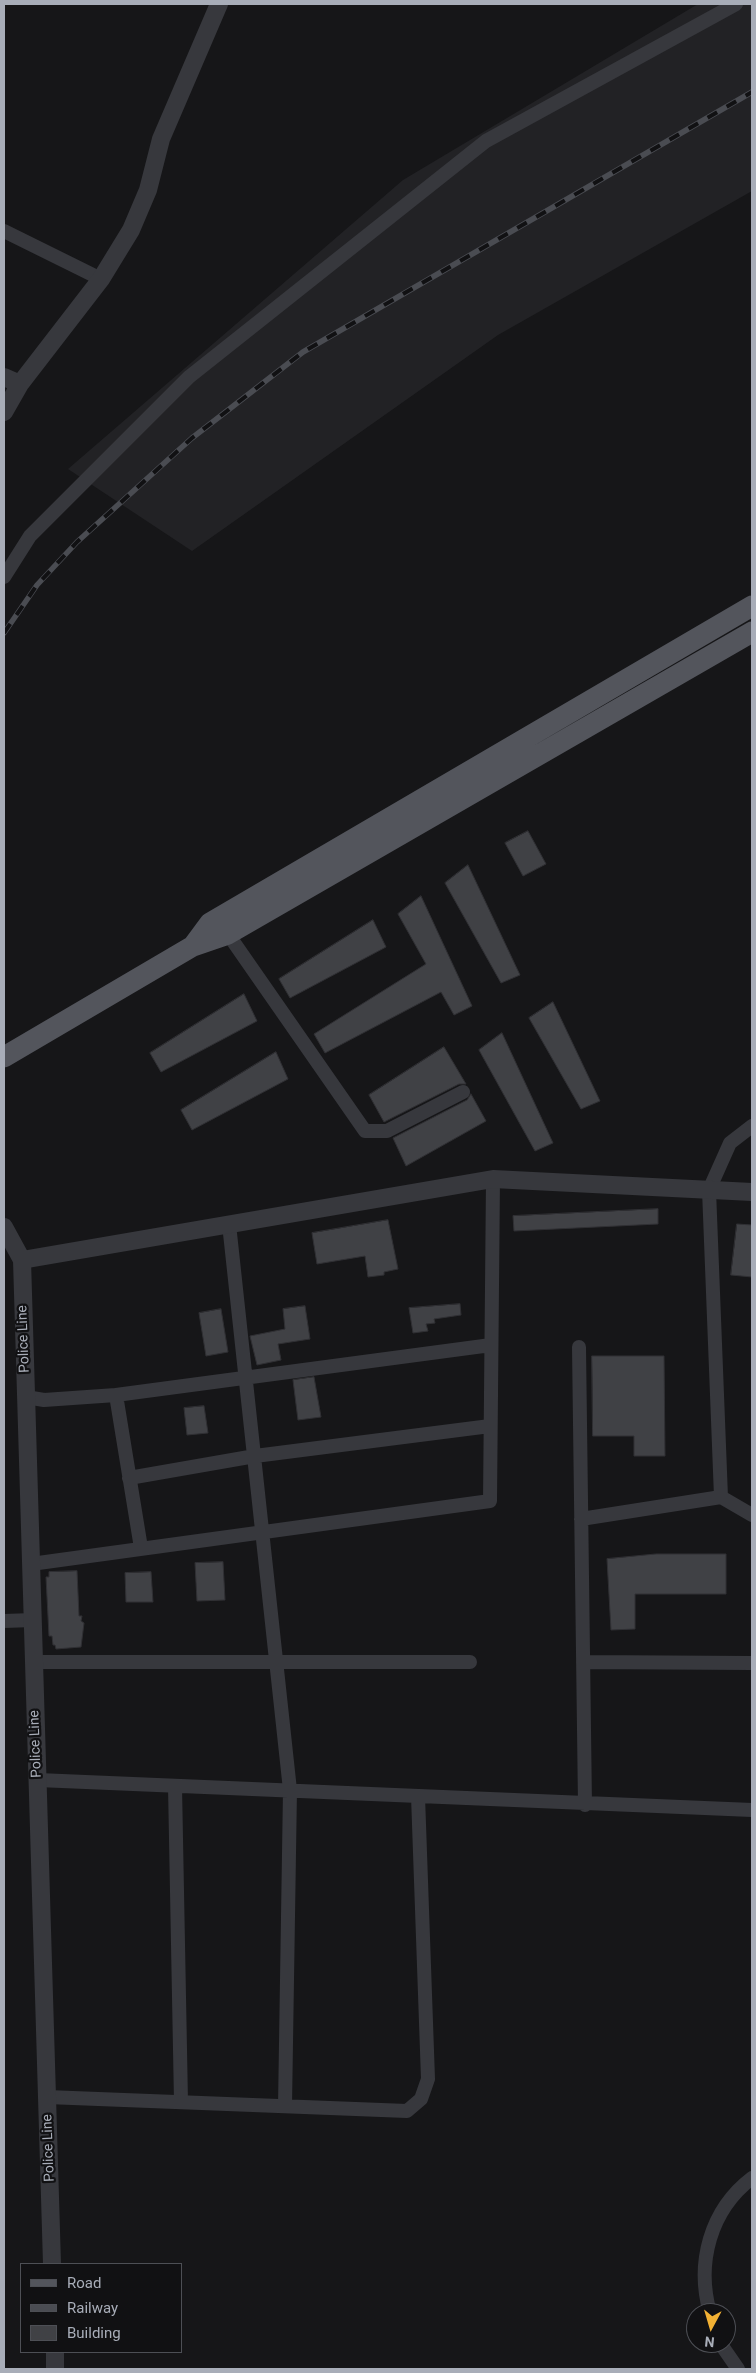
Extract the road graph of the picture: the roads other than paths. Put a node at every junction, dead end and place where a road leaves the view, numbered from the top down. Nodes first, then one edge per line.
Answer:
1 (219, 4) edge
2 (736, 4) edge
3 (4, 231) edge
4 (101, 279) junction
5 (12, 381) edge
6 (4, 412) edge
7 (4, 577) edge
8 (752, 606) edge
9 (752, 632) edge
10 (228, 934) junction
11 (192, 946) junction
12 (4, 1057) edge
13 (463, 1092) dead end
14 (752, 1126) edge
15 (493, 1179) junction
16 (709, 1190) junction
17 (752, 1192) edge
18 (229, 1224) junction
19 (4, 1228) edge
20 (22, 1260) junction
21 (491, 1345) junction
22 (579, 1347) dead end
23 (246, 1378) junction
24 (116, 1395) junction
25 (26, 1397) junction
26 (490, 1426) junction
27 (255, 1456) junction
28 (129, 1478) junction
29 (720, 1497) junction
30 (752, 1515) edge
31 (581, 1519) junction
32 (263, 1531) junction
33 (141, 1548) junction
34 (31, 1564) junction
35 (33, 1620) junction
36 (4, 1621) edge
37 (34, 1662) junction
38 (277, 1662) junction
39 (470, 1662) dead end
40 (583, 1662) junction
41 (752, 1663) edge
42 (38, 1780) junction
43 (175, 1786) junction
44 (290, 1790) junction
45 (418, 1796) junction
46 (585, 1805) junction
47 (752, 1810) edge
48 (47, 2097) junction
49 (181, 2102) junction
50 (285, 2106) junction
51 (752, 2178) edge
52 (52, 2263) edge
53 (709, 2303) edge
54 (55, 2353) edge
55 (727, 2353) edge
56 (56, 2369) edge
57 (738, 2369) edge

1 - 4 street
2 - 7 street
3 - 4 street
4 - 5 street
5 - 6 street
8 - 11 main road
9 - 10 main road
10 - 11 main road
10 - 13 street
11 - 12 main road
14 - 16 street
15 - 16 street
15 - 18 street
15 - 21 street
16 - 17 street
16 - 29 street
18 - 20 street
18 - 23 street
19 - 20 street, Police Line
20 - 25 street, Police Line
21 - 23 street
21 - 26 street
22 - 31 street
23 - 24 street
23 - 27 street
24 - 25 street
24 - 28 street
25 - 34 street, Police Line
26 - 27 street
26 - 32 street
27 - 28 street
27 - 32 street
28 - 33 street
29 - 30 street
29 - 31 street
31 - 40 street
32 - 33 street
32 - 38 street
33 - 34 street
34 - 35 street, Police Line
35 - 36 street
35 - 37 street, Police Line
37 - 38 street
37 - 42 street, Police Line
38 - 39 street
38 - 44 street
40 - 41 street
40 - 46 street
42 - 43 street
42 - 48 street, Police Line
43 - 44 street
43 - 49 street
44 - 45 street
44 - 50 street
45 - 46 street
45 - 50 street
46 - 47 street
48 - 49 street
48 - 52 street, Police Line
49 - 50 street
51 - 53 street
54 - 56 street
55 - 57 street

